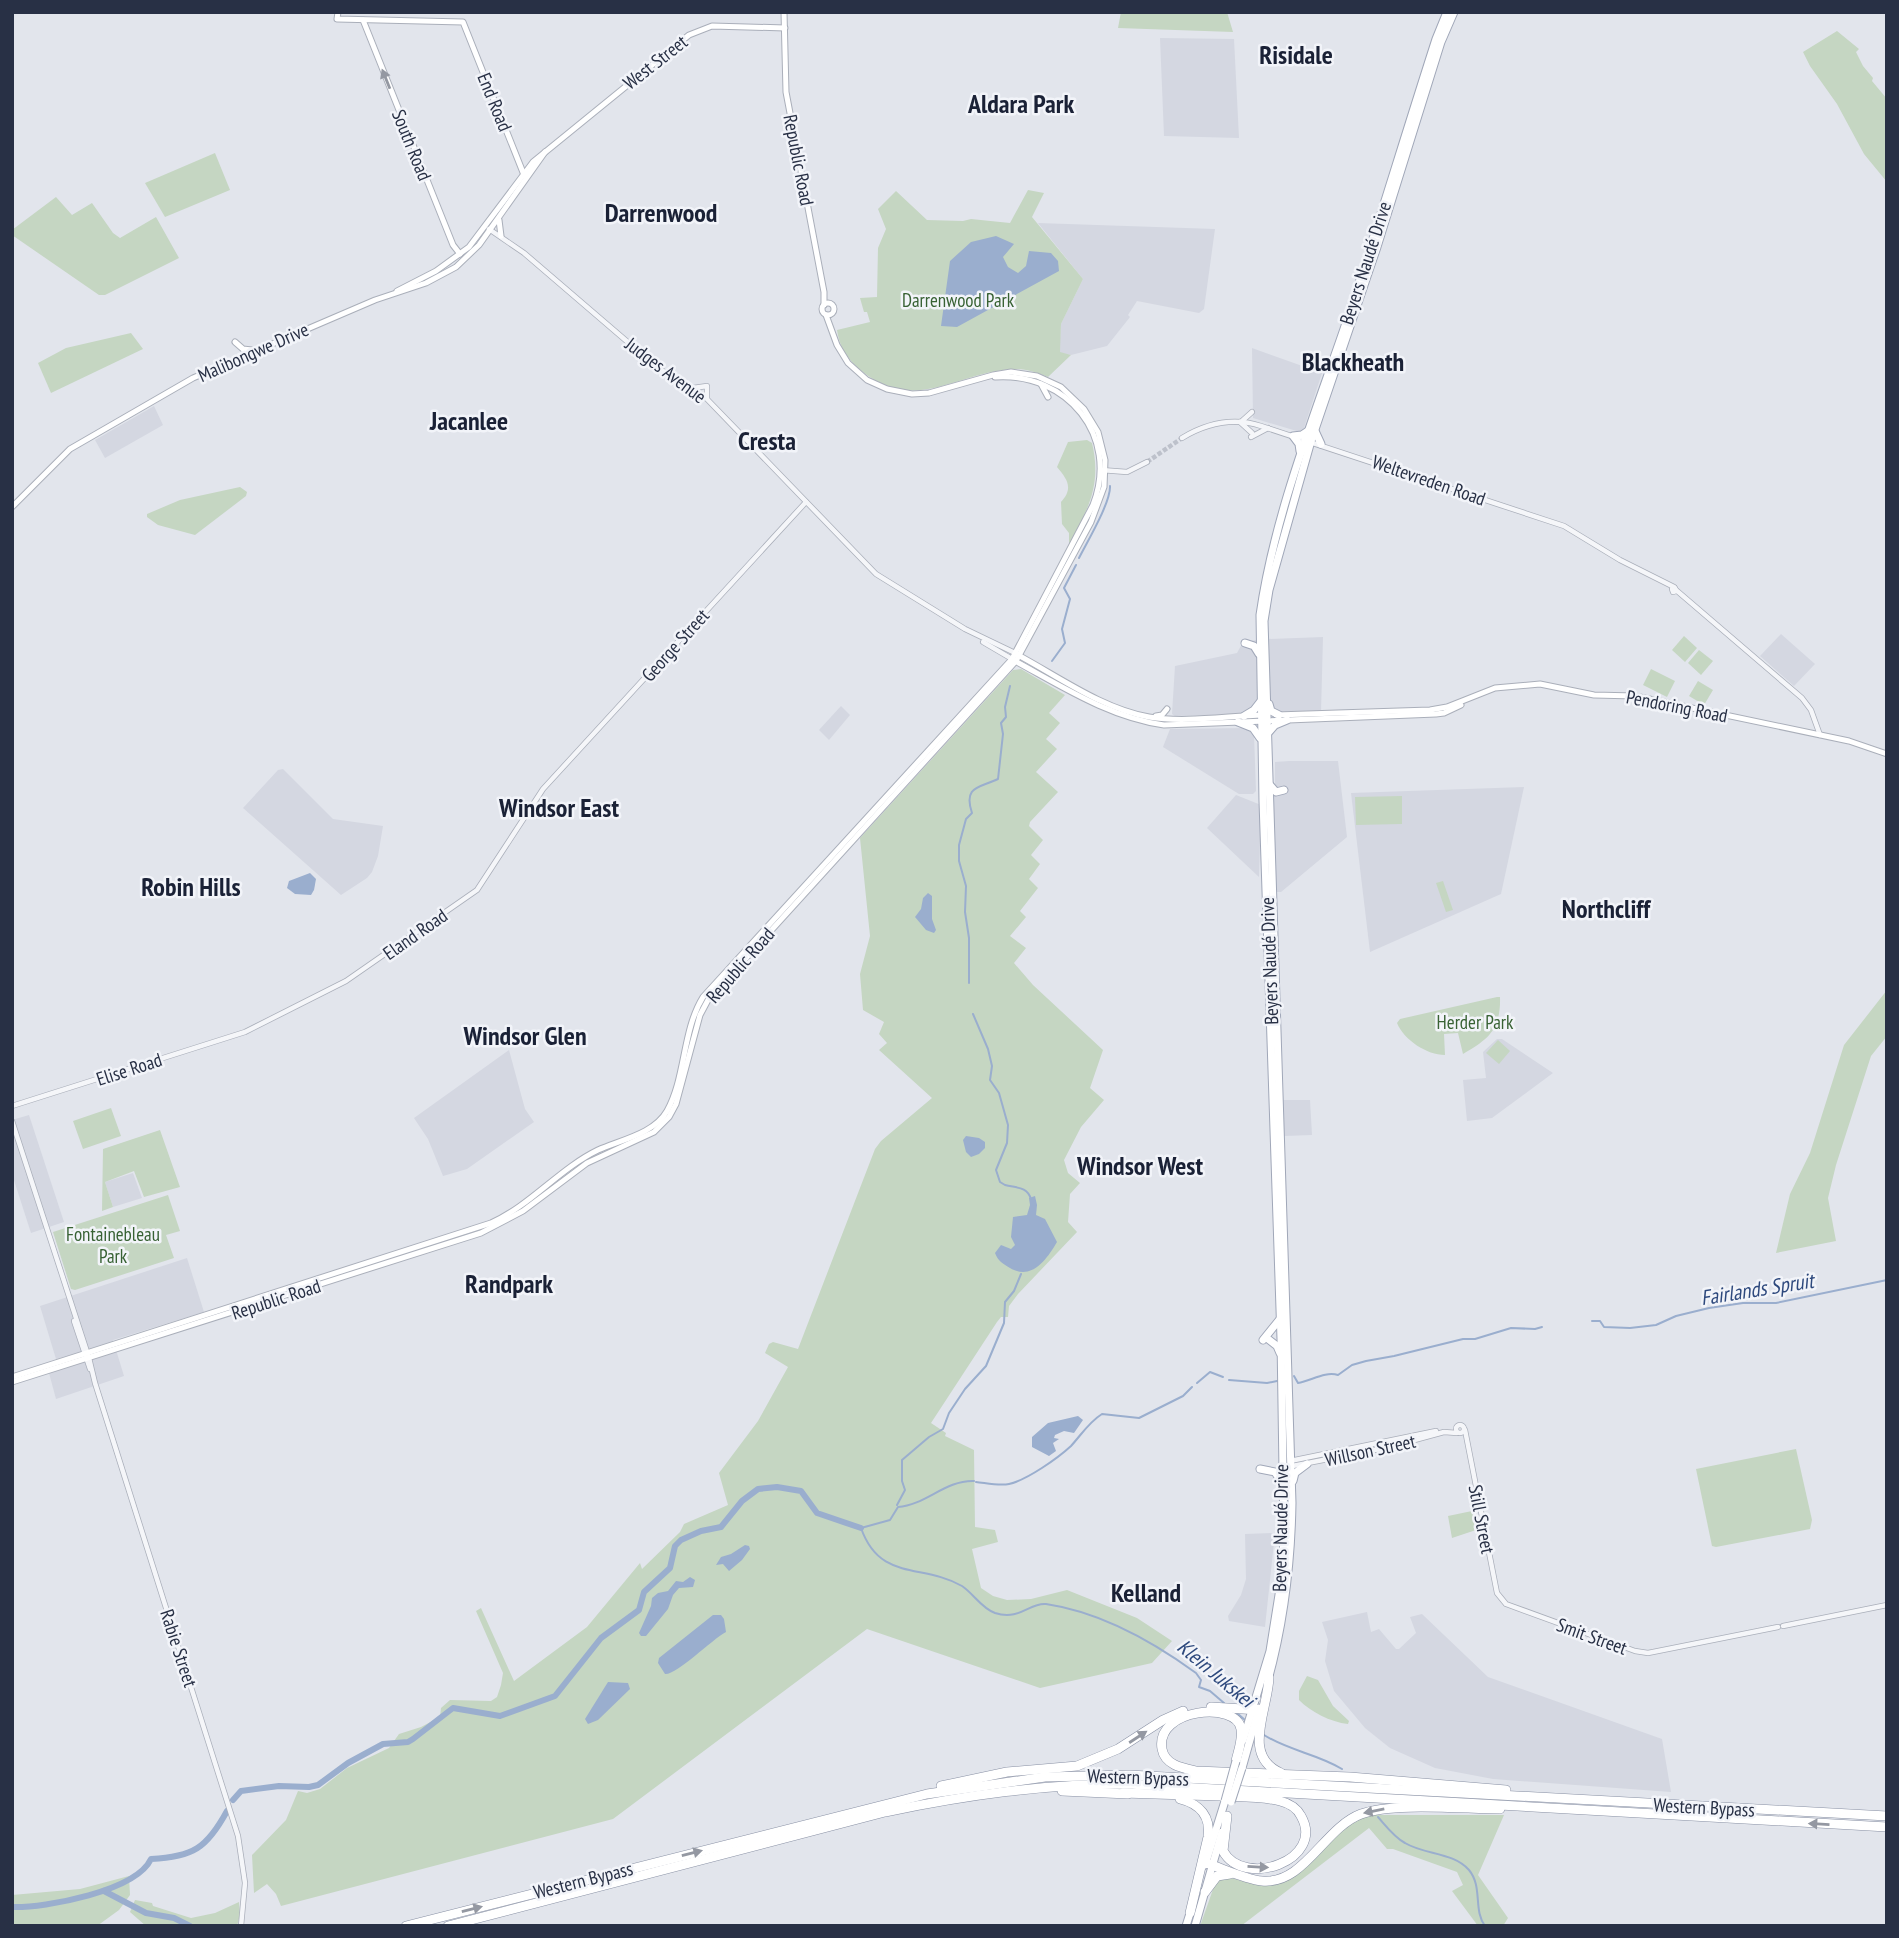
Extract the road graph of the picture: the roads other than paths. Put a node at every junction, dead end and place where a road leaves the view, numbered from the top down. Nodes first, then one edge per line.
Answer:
1 (784, 12) edge
2 (1447, 12) edge
3 (1454, 12) edge
4 (339, 15) edge
5 (362, 20) junction
6 (785, 28) junction
7 (545, 152) junction
8 (523, 173) junction
9 (524, 182) junction
10 (499, 217) junction
11 (488, 228) junction
12 (486, 236) junction
13 (501, 237) junction
14 (454, 248) junction
15 (475, 250) junction
16 (460, 254) junction
17 (449, 263) junction
18 (393, 293) junction
19 (827, 304) junction
20 (829, 315) junction
21 (235, 342) dead end
22 (255, 349) junction
23 (233, 353) dead end
24 (211, 368) junction
25 (984, 378) junction
26 (1040, 383) junction
27 (692, 388) junction
28 (1067, 397) junction
29 (708, 399) junction
30 (1252, 412) dead end
31 (1241, 422) junction
32 (1269, 428) junction
33 (1293, 436) junction
34 (1310, 436) junction
35 (1182, 438) tunnel mouth
36 (1321, 444) joint
37 (1301, 455) junction
38 (1147, 462) tunnel mouth
39 (1103, 470) junction
40 (806, 502) junction
41 (12, 506) edge
42 (1264, 621) junction
43 (1259, 641) junction
44 (1245, 643) dead end
45 (1259, 655) junction
46 (1016, 657) junction
47 (1506, 687) junction
48 (1266, 693) junction
49 (1261, 701) junction
50 (1167, 709) dead end
51 (1279, 715) junction
52 (1146, 716) junction
53 (1244, 716) junction
54 (1264, 718) junction
55 (1813, 718) junction
56 (1287, 720) junction
57 (1238, 722) junction
58 (1806, 732) junction
59 (1267, 734) junction
60 (1821, 736) junction
61 (1262, 741) junction
62 (1887, 754) edge
63 (1269, 783) junction
64 (543, 789) joint
65 (1284, 790) dead end
66 (245, 1032) joint
67 (12, 1106) edge
68 (12, 1121) edge
69 (1280, 1319) junction
70 (1281, 1353) junction
71 (86, 1356) junction
72 (12, 1377) edge
73 (12, 1382) edge
74 (1458, 1431) junction
75 (1468, 1444) junction
76 (1286, 1464) junction
77 (1307, 1464) junction
78 (1260, 1469) dead end
79 (1282, 1487) junction
80 (1292, 1503) junction
81 (1497, 1593) joint
82 (1887, 1605) edge
83 (1269, 1677) junction
84 (1256, 1709) junction
85 (1239, 1764) junction
86 (1297, 1777) junction
87 (1007, 1790) junction
88 (1123, 1793) junction
89 (927, 1794) junction
90 (1228, 1801) junction
91 (1567, 1804) junction
92 (1227, 1816) junction
93 (1887, 1816) edge
94 (1887, 1827) edge
95 (1209, 1864) junction
96 (1242, 1876) junction
97 (1205, 1892) junction
98 (1190, 1913) junction
99 (241, 1926) edge
100 (406, 1926) edge
101 (448, 1926) edge
102 (1186, 1926) edge
103 (1195, 1926) edge

1 - 6 main road, Republic Road
2 - 34 main road, Beyers Naudé Drive
3 - 34 main road, Beyers Naudé Drive
4 - 5 main road
5 - 8 main road, End Road
14 -> 5 main road, South Road
6 - 7 main road, West Street
6 - 19 main road, Republic Road
7 - 8 main road, West Street
7 - 9 main road, West Street
8 - 9 main road, End Road
8 - 11 main road, Malibongwe Drive
9 - 10 main road, Malibongwe Drive
10 - 11 main road, Malibongwe Drive
10 - 13 main road
11 - 12 main road, Malibongwe Drive
11 - 13 street, Judges Avenue
11 - 16 main road, Malibongwe Drive
12 - 13 main road
12 - 15 main road, Malibongwe Drive
13 - 27 street, Judges Avenue
14 - 16 main road, South Road
14 - 17 main road
15 - 16 main road
15 - 18 main road, Malibongwe Drive
16 - 17 main road, Malibongwe Drive
17 - 18 main road, Malibongwe Drive
18 - 22 main road, Malibongwe Drive
19 - 20 main road
19 - 20 main road
20 - 25 main road, Republic Road
21 - 22 main road
22 - 24 main road, Malibongwe Drive
23 - 24 main road
24 - 41 main road, Malibongwe Drive
25 - 26 main road, Republic Road
25 - 39 main road, Republic Road
26 - 28 main road, Republic Road
26 - 28 main road
27 - 29 street, Judges Avenue
27 - 29 street
28 - 39 main road, Republic Road
29 - 40 street, Judges Avenue
30 - 31 street
31 - 32 street
31 - 32 street
31 - 35 street
32 - 33 street
33 - 34 main road
33 - 37 main road
34 - 36 main road
34 - 37 main road, Beyers Naudé Drive
34 - 42 main road, Beyers Naudé Drive
36 - 55 street, Weltevreden Road
37 - 43 main road, Beyers Naudé Drive
38 - 39 street
39 - 46 main road, Republic Road
40 - 46 street, Judges Avenue
40 - 64 street, George Street
42 - 43 main road
42 - 48 main road, Beyers Naudé Drive
43 - 45 main road, Beyers Naudé Drive
44 - 45 main road
45 - 49 main road, Beyers Naudé Drive
46 - 52 main road, Judges Avenue
46 - 57 main road, Judges Avenue
46 - 71 main road, Republic Road
47 - 51 main road, Pendoring Road
47 - 56 main road, Pendoring Road
47 - 58 main road, Pendoring Road
48 - 51 main road
48 - 54 main road, Beyers Naudé Drive
49 - 53 main road
49 - 54 main road, Beyers Naudé Drive
50 - 52 main road
51 - 54 main road, Pendoring Road
52 - 53 main road, Judges Avenue
53 - 54 main road, Judges Avenue
54 - 56 main road, Pendoring Road
54 - 57 main road, Judges Avenue
54 - 59 main road, Beyers Naudé Drive
54 - 61 main road, Beyers Naudé Drive
55 - 58 street
55 - 60 street, Weltevreden Road
56 - 59 main road
57 - 61 main road
58 - 60 main road
59 - 63 main road, Beyers Naudé Drive
60 - 62 main road
61 - 69 main road, Beyers Naudé Drive
63 - 65 main road
63 - 76 main road, Beyers Naudé Drive
64 - 66 street, Eland Road
66 - 67 street, Elise Road
68 - 71 street, Rabie Street
69 - 70 main road, Beyers Naudé Drive
69 - 70 main road
70 - 76 main road, Beyers Naudé Drive
71 - 72 main road, Republic Road
71 - 73 main road, Republic Road
71 - 99 street, Rabie Street
74 - 75 street, Still Street
74 - 75 street, Still Street
74 - 76 street, Willson Street
74 - 77 street, Willson Street
75 - 81 street, Still Street
76 - 77 street, Willson Street
76 - 79 main road, Beyers Naudé Drive
76 - 80 main road, Beyers Naudé Drive
77 - 80 main road
78 - 79 main road
79 - 84 main road, Beyers Naudé Drive
80 - 83 main road, Beyers Naudé Drive
81 - 82 street, Smit Street
83 - 84 main road, Beyers Naudé Drive
83 - 86 highway
84 - 85 main road, Beyers Naudé Drive
89 -> 84 highway
85 - 86 highway
85 - 90 main road, Beyers Naudé Drive, bridge
86 - 91 highway
87 - 88 highway
87 - 91 highway, Western Bypass
87 - 101 highway, Western Bypass
92 -> 88 highway
88 - 98 highway
89 - 91 highway, Western Bypass
100 -> 89 highway, Western Bypass
90 - 92 main road, Beyers Naudé Drive
90 - 95 main road, Beyers Naudé Drive
91 - 93 highway, Western Bypass
94 -> 91 highway, Western Bypass
91 -> 96 highway
92 - 95 main road, Beyers Naudé Drive
95 - 96 highway
95 - 97 main road, Beyers Naudé Drive
95 - 98 main road, Beyers Naudé Drive
96 - 97 highway
97 - 103 main road, Beyers Naudé Drive
98 - 102 main road, Beyers Naudé Drive

